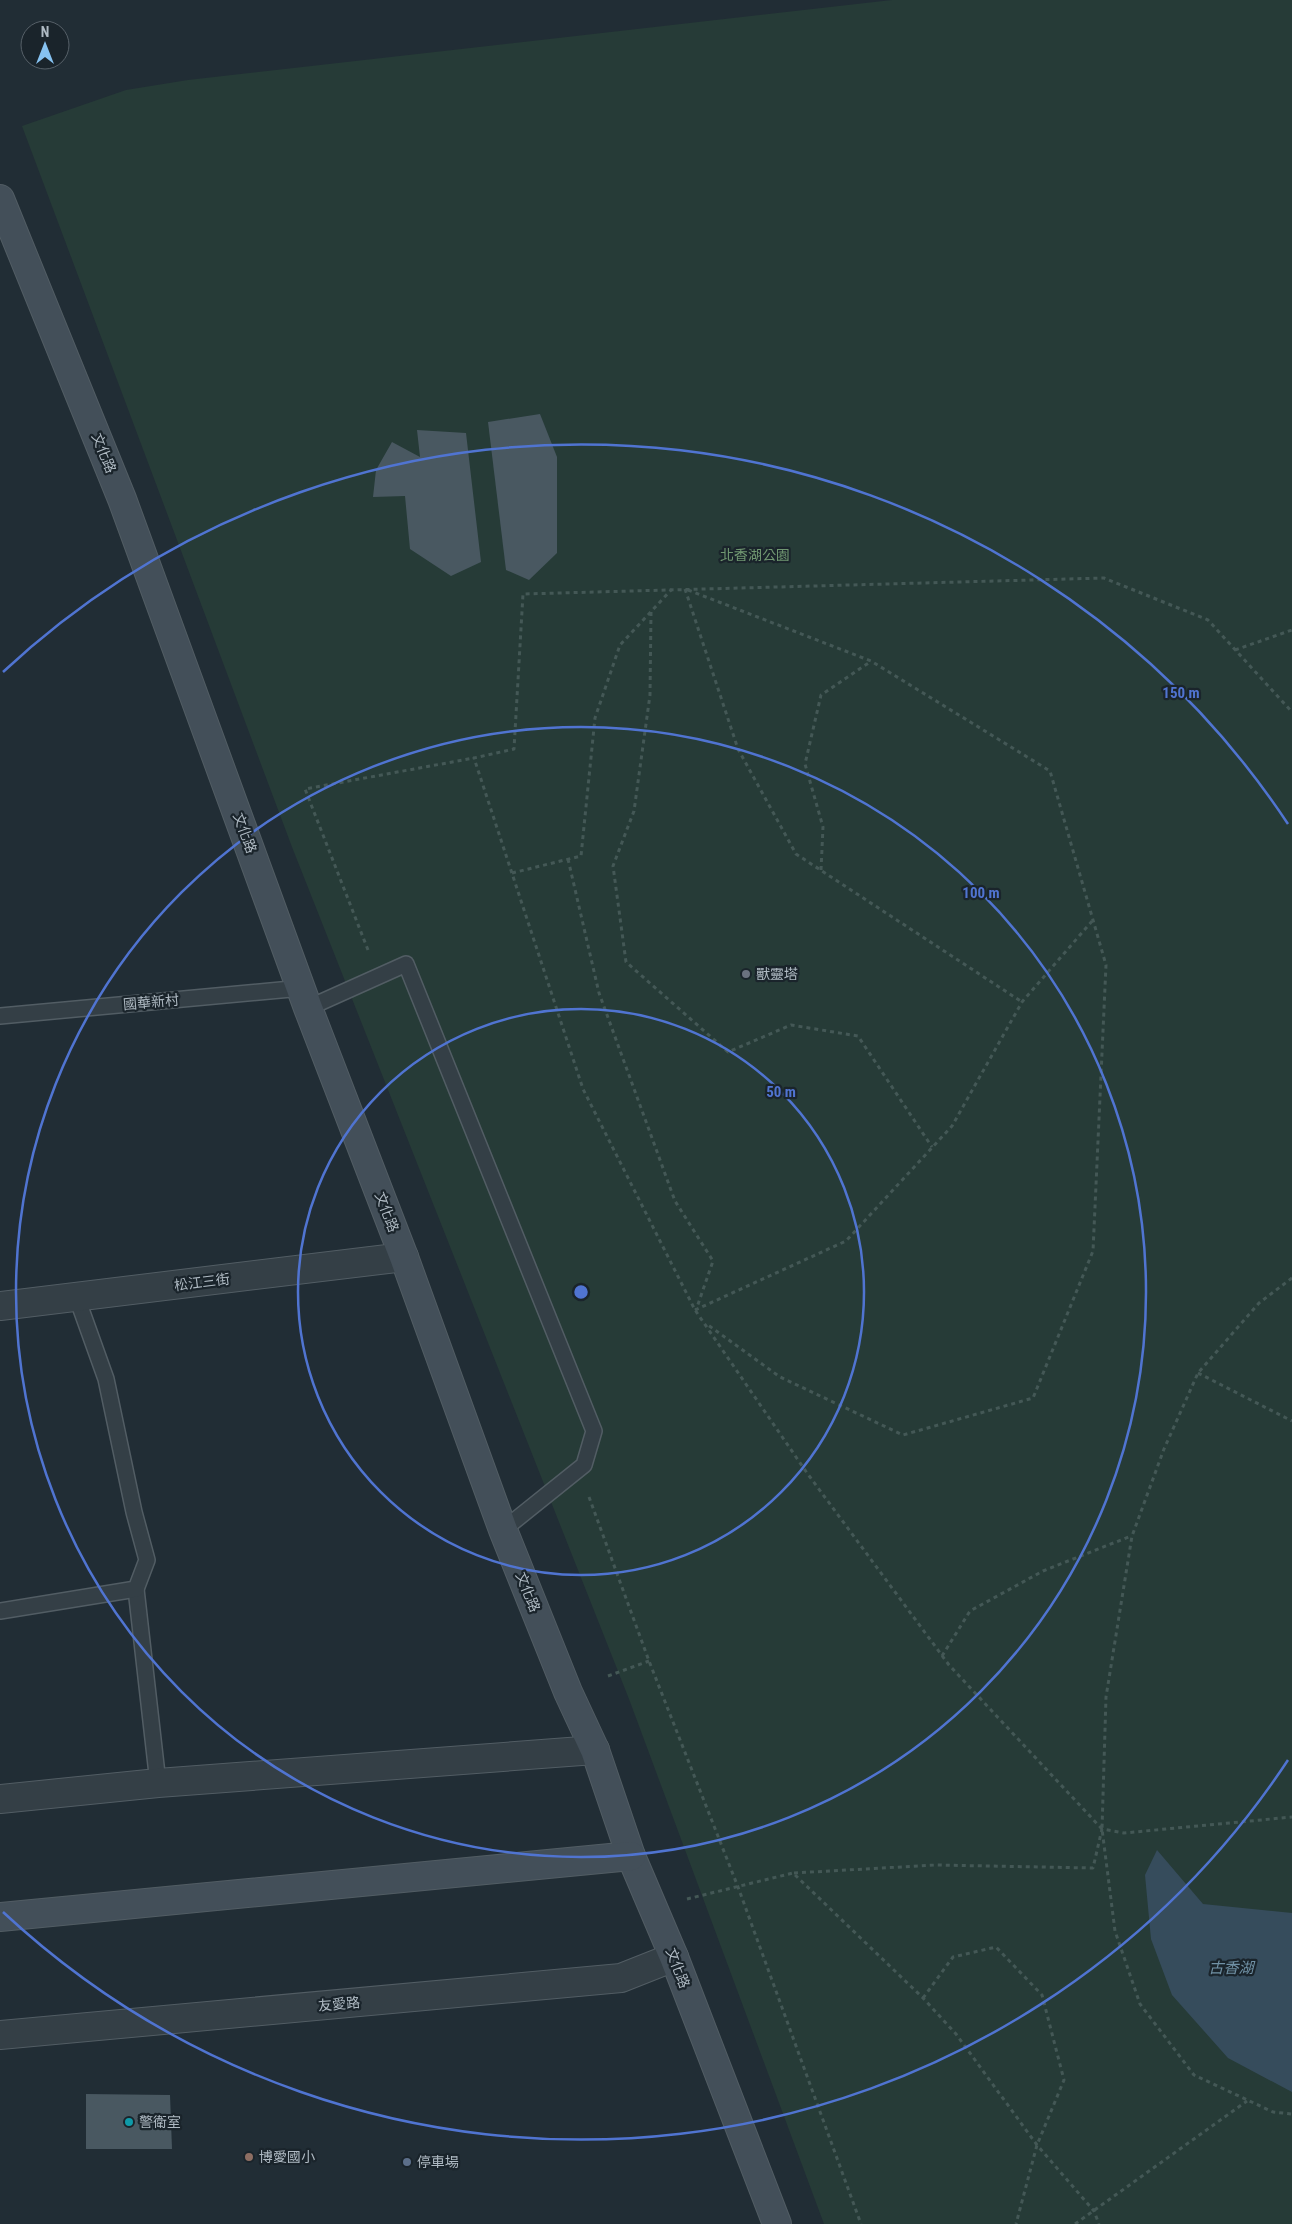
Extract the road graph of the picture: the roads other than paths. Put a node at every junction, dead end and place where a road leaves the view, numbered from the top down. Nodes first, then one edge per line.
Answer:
1 (3, 215) edge
2 (305, 998) junction
3 (0, 1016) edge
4 (404, 1257) junction
5 (77, 1298) junction
6 (0, 1306) edge
7 (503, 1530) junction
8 (136, 1589) junction
9 (0, 1611) edge
10 (595, 1750) junction
11 (158, 1782) junction
12 (0, 1799) edge
13 (631, 1856) junction
14 (0, 1917) edge
15 (674, 1956) junction
16 (0, 2035) edge
17 (777, 2224) edge

1 - 2 street, 文化路
2 - 3 lane, 國華新村
2 - 4 street, 文化路
2 - 7 lane, 國華新村
4 - 5 street, 松江三街
4 - 7 street, 文化路
5 - 6 street, 松江三街
5 - 8 lane
7 - 10 street, 文化路
8 - 9 lane
8 - 11 lane
10 - 11 street
10 - 13 street, 文化路
11 - 12 street
13 - 14 street
13 - 15 street, 文化路
15 - 16 street, 友愛路
15 - 17 street, 文化路

